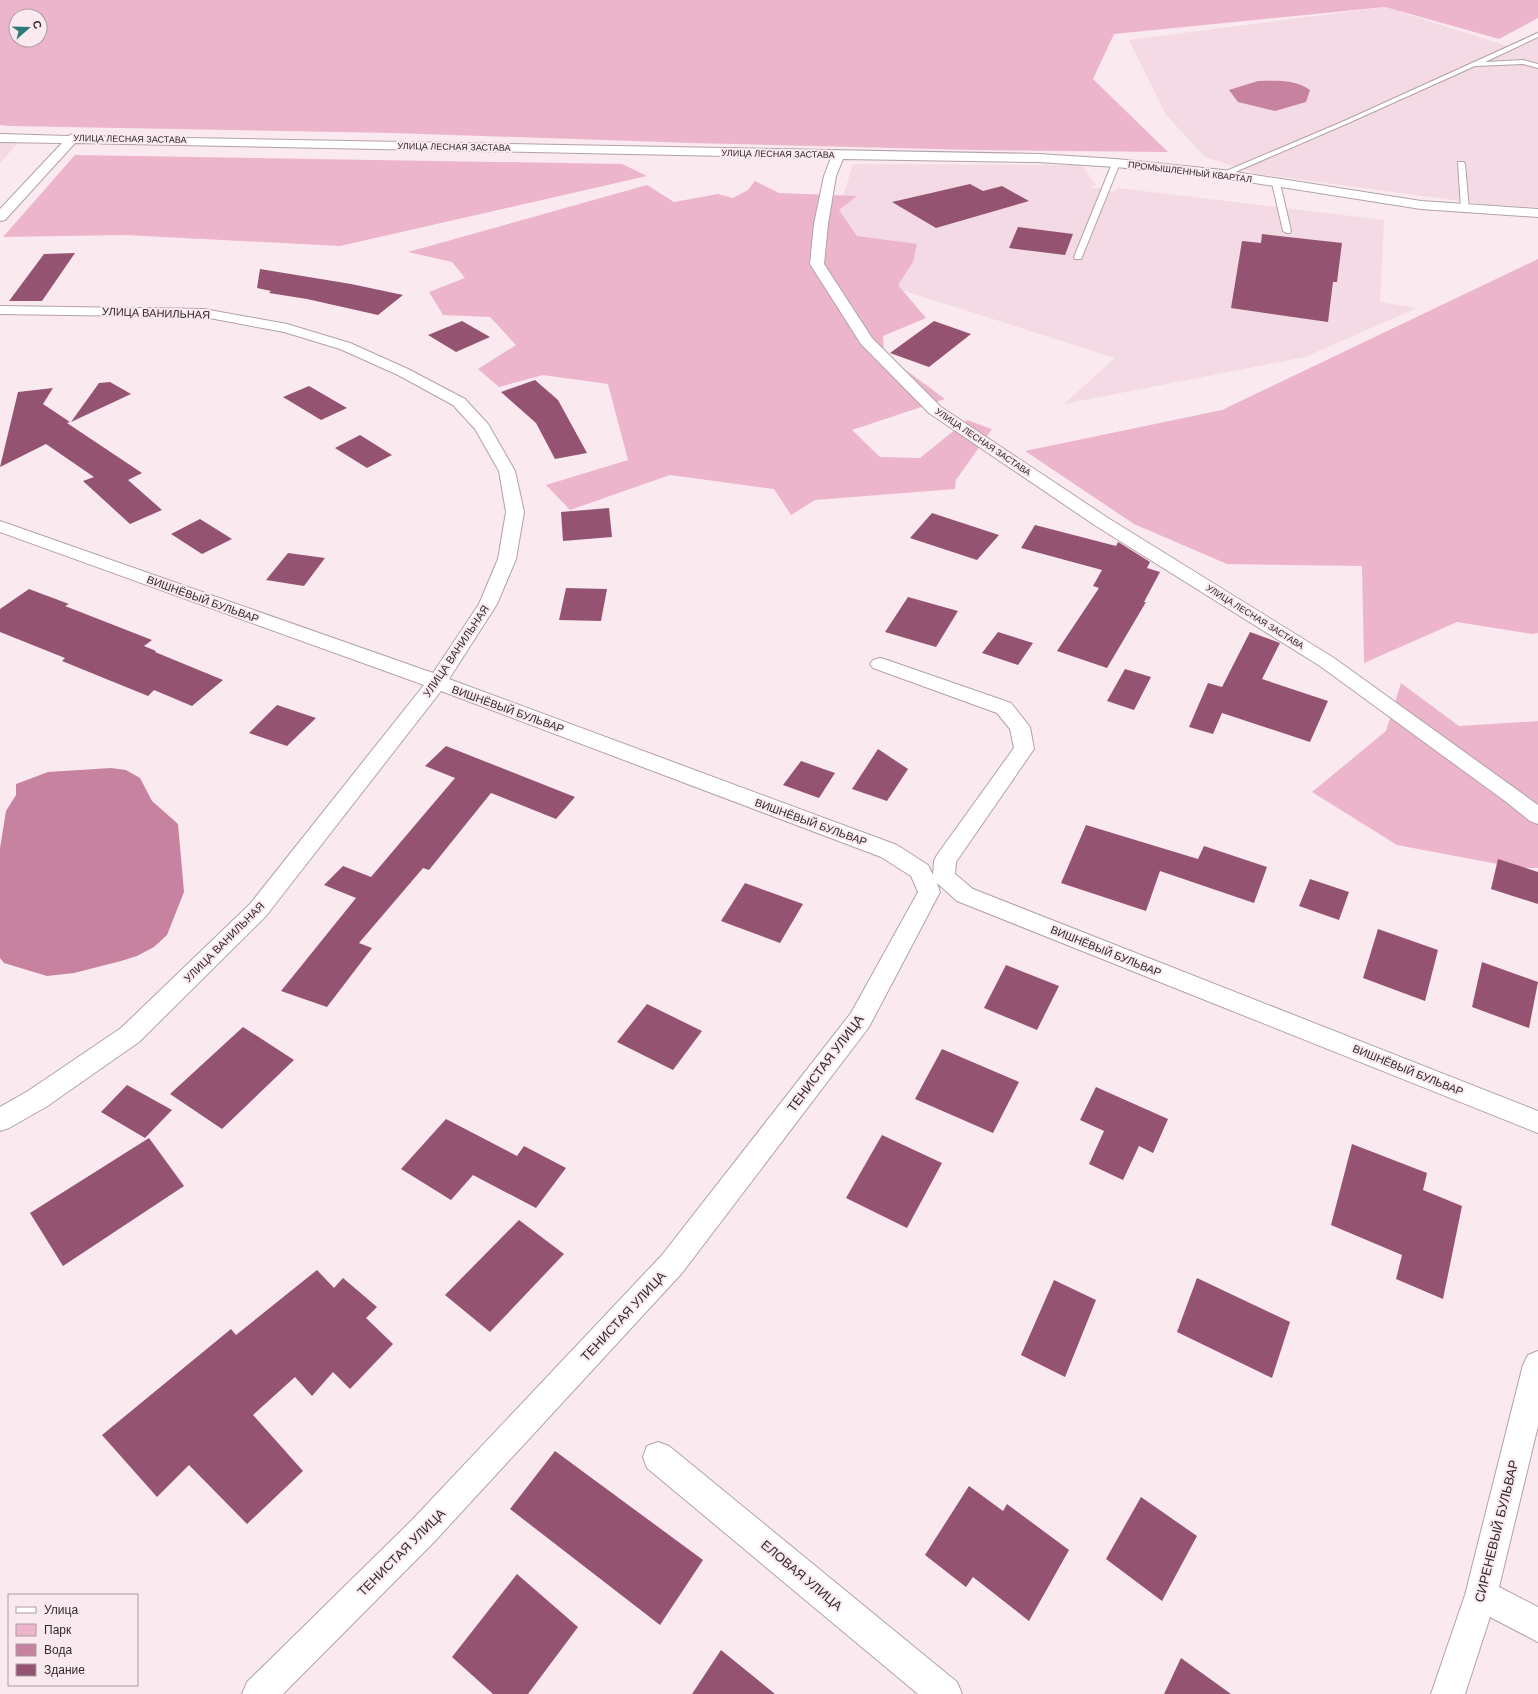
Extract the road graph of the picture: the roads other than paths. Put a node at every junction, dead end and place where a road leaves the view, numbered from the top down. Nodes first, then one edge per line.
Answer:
1 (1538, 35) edge
2 (1474, 64) junction
3 (1538, 66) edge
4 (73, 138) junction
5 (3, 139) edge
6 (839, 155) junction
7 (1116, 162) junction
8 (1461, 164) dead end
9 (1223, 174) junction
10 (1276, 183) junction
11 (1465, 209) junction
12 (1538, 213) edge
13 (0, 216) edge
14 (1287, 231) dead end
15 (1078, 257) dead end
16 (0, 310) edge
17 (0, 526) edge
18 (880, 664) dead end
19 (436, 682) junction
20 (1538, 816) edge
21 (930, 892) joint
22 (0, 1120) edge
23 (1538, 1122) edge
24 (1538, 1366) edge
25 (658, 1457) dead end
26 (1481, 1595) junction
27 (1538, 1625) edge
28 (259, 1694) edge
29 (945, 1694) edge
30 (1448, 1694) edge

1 - 2 lane
2 - 3 lane
2 - 9 lane
4 - 5 street, УЛИЦА ЛЕСНАЯ ЗАСТАВА
4 - 6 street, УЛИЦА ЛЕСНАЯ ЗАСТАВА
4 - 13 street
6 - 7 street, ПРОМЫШЛЕННЫЙ КВАРТАЛ
6 - 20 street, УЛИЦА ЛЕСНАЯ ЗАСТАВА
7 - 9 street, ПРОМЫШЛЕННЫЙ КВАРТАЛ
7 - 15 lane
8 - 11 lane
9 - 10 street, ПРОМЫШЛЕННЫЙ КВАРТАЛ
10 - 11 street, ПРОМЫШЛЕННЫЙ КВАРТАЛ
10 - 14 lane
11 - 12 street, ПРОМЫШЛЕННЫЙ КВАРТАЛ
16 - 19 street, УЛИЦА ВАНИЛЬНАЯ
17 - 19 street, ВИШНЁВЫЙ БУЛЬВАР
18 - 23 street, ВИШНЁВЫЙ БУЛЬВАР
19 - 21 street, ВИШНЁВЫЙ БУЛЬВАР
19 - 22 street, УЛИЦА ВАНИЛЬНАЯ
21 - 28 street, ТЕНИСТАЯ УЛИЦА
24 - 26 street, СИРЕНЕВЫЙ БУЛЬВАР
25 - 29 street, ЕЛОВАЯ УЛИЦА
26 - 27 street
26 - 30 street, СИРЕНЕВЫЙ БУЛЬВАР

